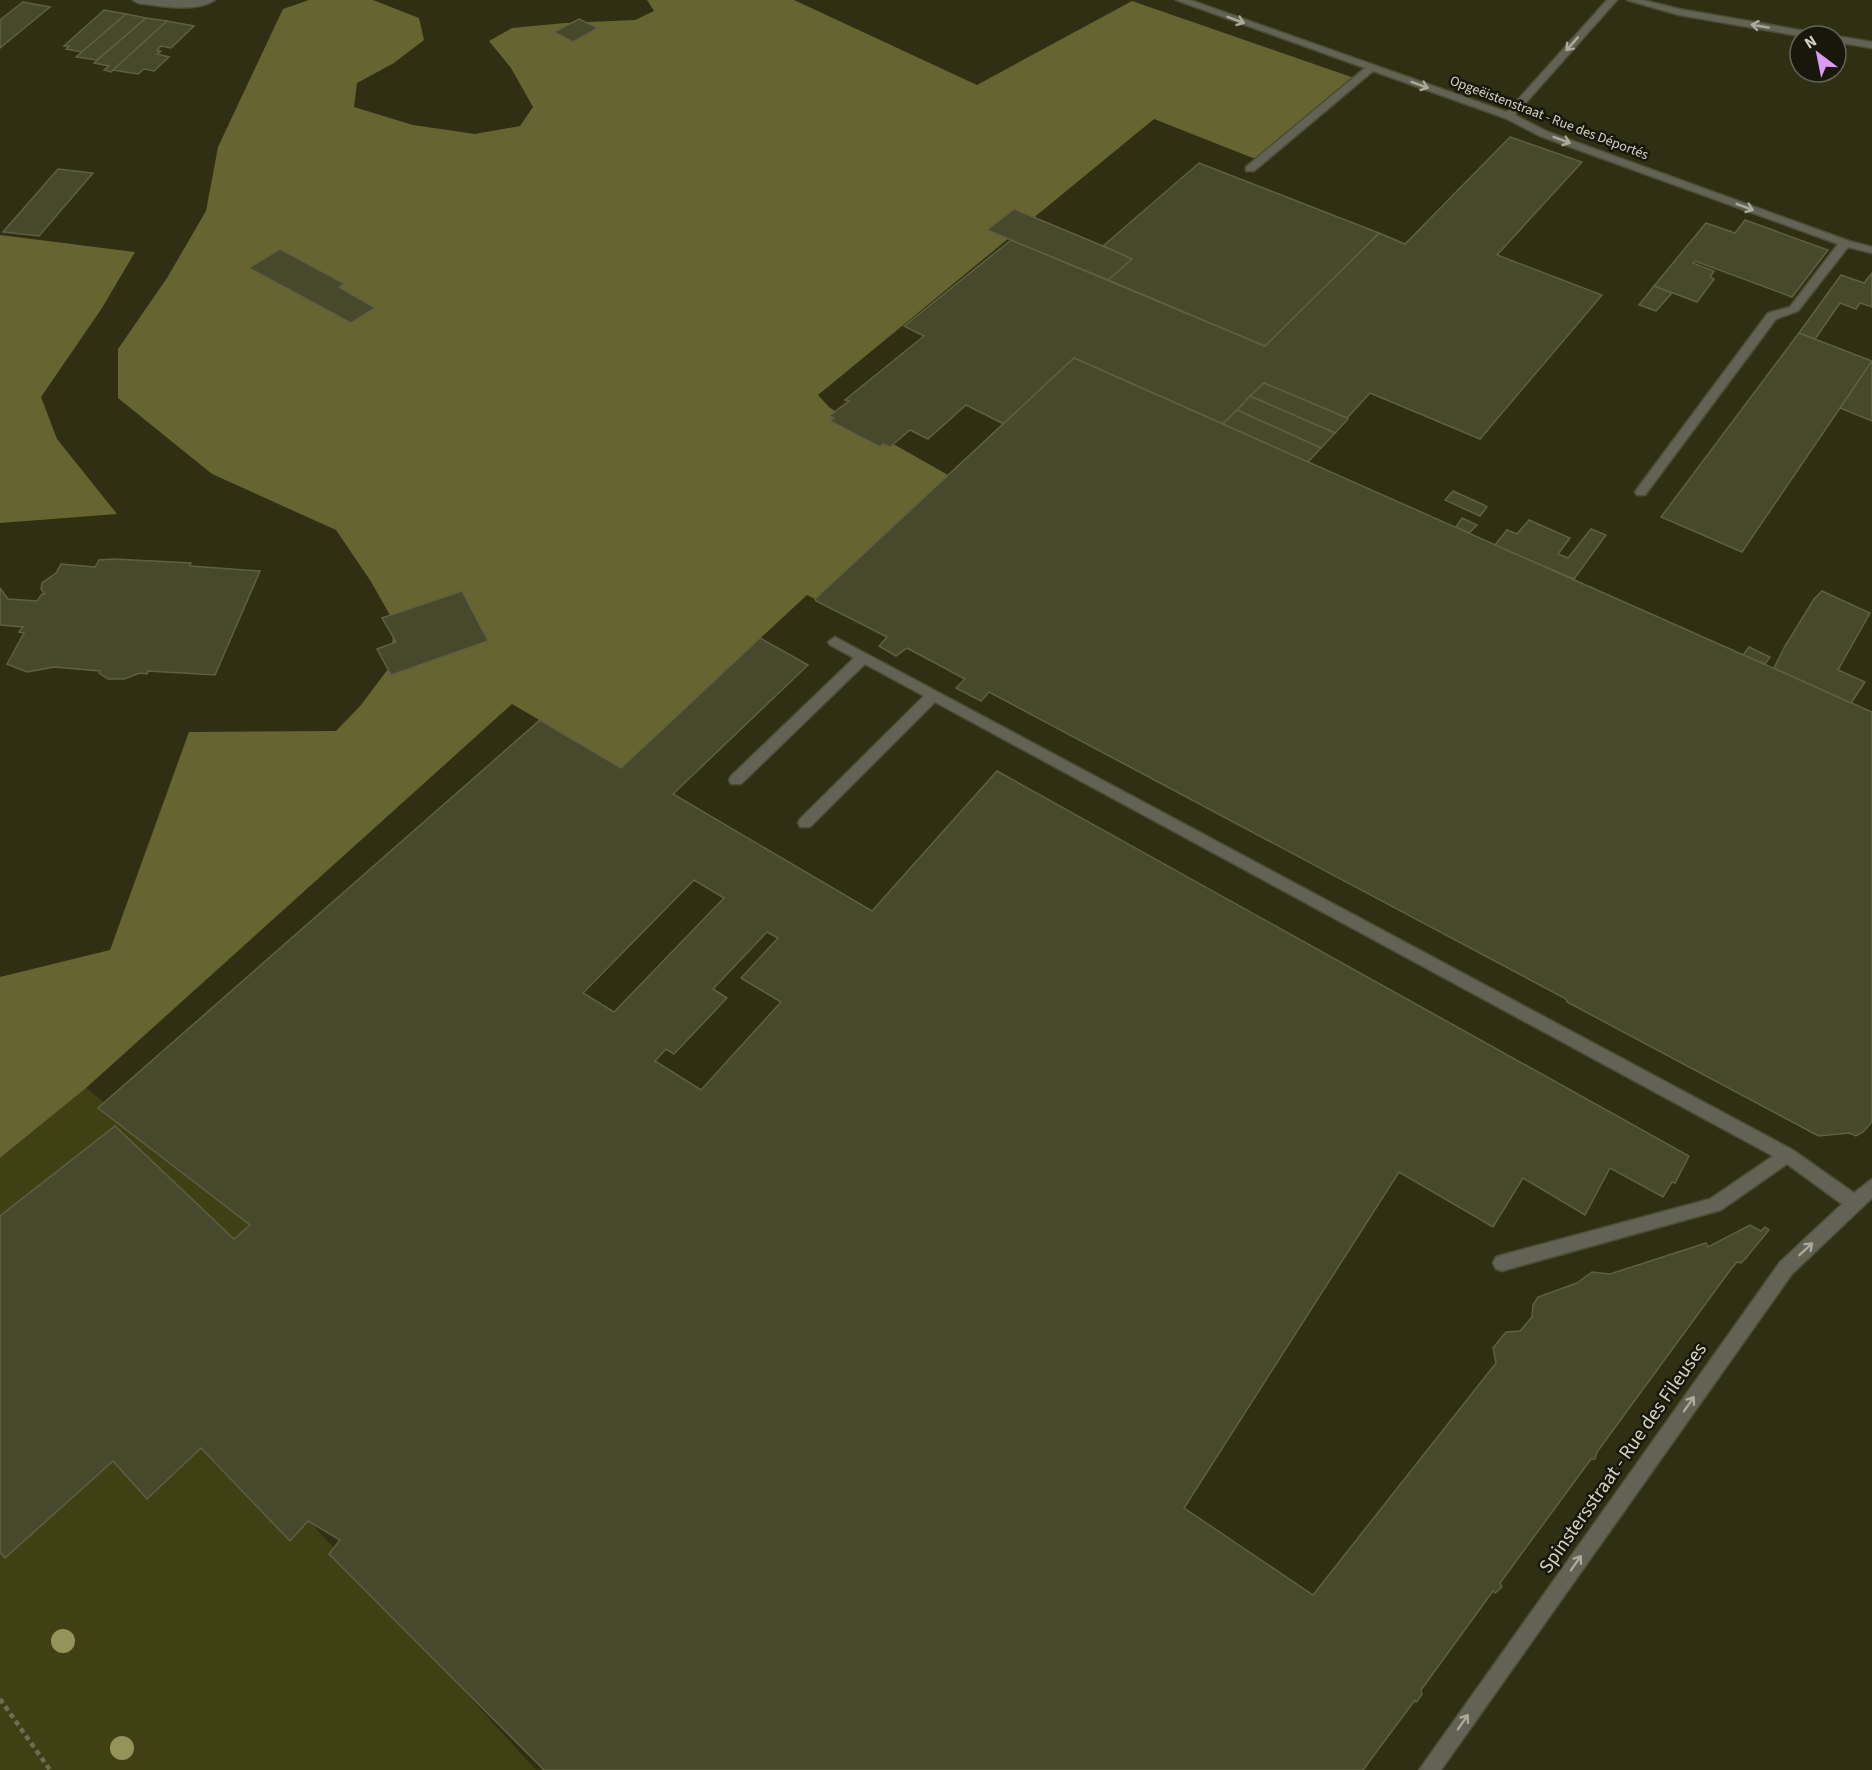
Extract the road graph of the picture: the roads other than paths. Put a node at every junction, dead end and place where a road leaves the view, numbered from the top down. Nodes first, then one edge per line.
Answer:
1 (138, 0) edge
2 (210, 0) edge
3 (1181, 0) edge
4 (1611, 0) edge
5 (1632, 0) edge
6 (1788, 31) edge
7 (1848, 41) edge
8 (1872, 45) edge
9 (1371, 68) junction
10 (1509, 116) junction
11 (1250, 170) dead end
12 (1845, 243) junction
13 (1872, 250) edge
14 (1641, 492) dead end
15 (834, 642) dead end
16 (863, 658) junction
17 (933, 695) junction
18 (736, 780) dead end
19 (805, 823) dead end
20 (1787, 1155) junction
21 (1872, 1188) edge
22 (1855, 1203) junction
23 (1502, 1263) dead end
24 (1429, 1770) edge

1 - 2 street
3 -> 9 street, Opgeëistenstraat - Rue des Déportés
4 -> 10 street
6 -> 5 street
7 - 8 street
9 -> 10 street, Opgeëistenstraat - Rue des Déportés
9 - 11 street
10 -> 12 street, Opgeëistenstraat - Rue des Déportés
12 - 13 street, Opgeëistenstraat - Rue des Déportés
12 - 14 street
15 - 16 street
16 - 17 street
16 - 18 street
17 - 19 street
17 - 20 street
20 - 22 street
20 - 23 street
21 - 22 street, Spinstersstraat - Rue des Fileuses
24 -> 22 street, Spinstersstraat - Rue des Fileuses

